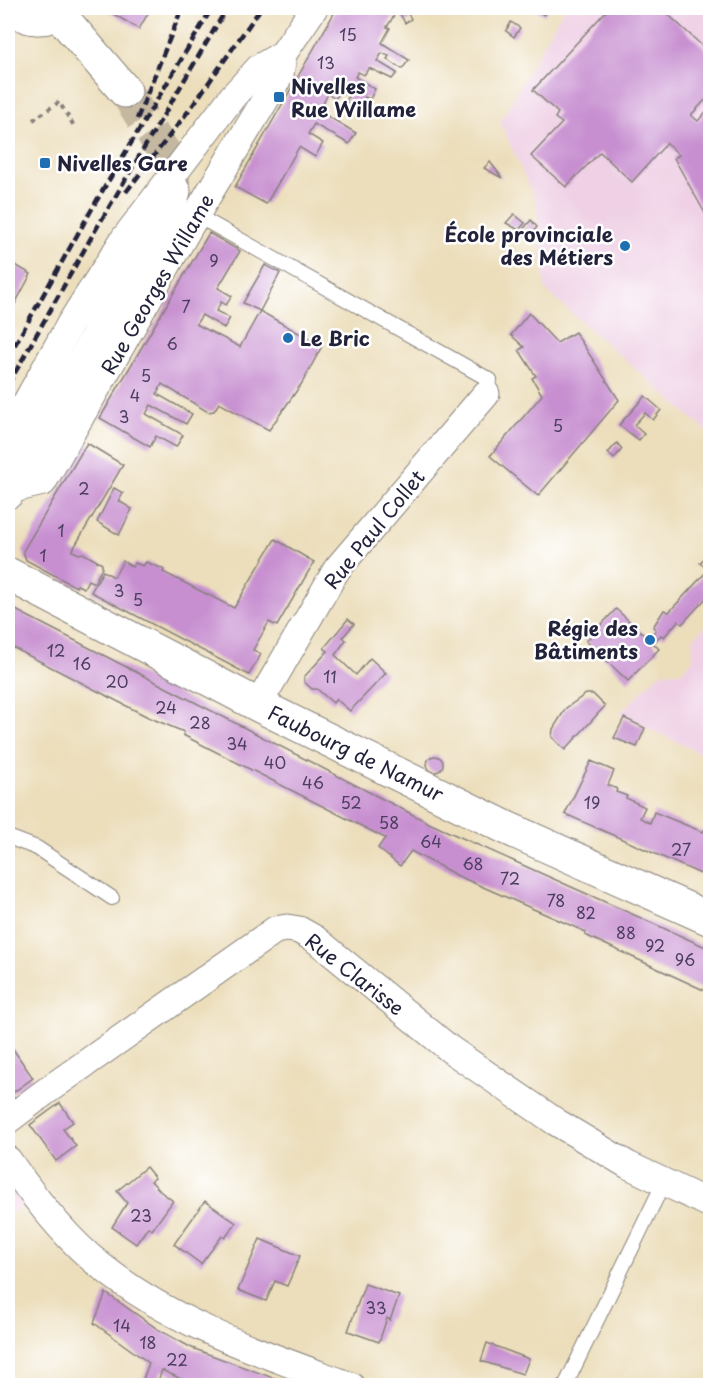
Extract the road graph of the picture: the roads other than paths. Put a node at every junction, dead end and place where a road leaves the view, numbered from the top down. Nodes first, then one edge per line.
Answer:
1 (14, 8) edge
2 (314, 8) edge
3 (61, 10) edge
4 (283, 54) junction
5 (125, 91) tunnel mouth
6 (198, 143) junction
7 (232, 155) junction
8 (174, 191) tunnel mouth
9 (196, 215) junction
10 (486, 394) joint
11 (8, 445) edge
12 (8, 486) edge
13 (8, 574) edge
14 (258, 705) junction
15 (8, 837) edge
16 (112, 898) dead end
17 (711, 920) edge
18 (8, 1120) edge
19 (8, 1160) edge
20 (664, 1182) junction
21 (711, 1204) edge
22 (351, 1386) edge
23 (566, 1386) edge

1 - 3 street
2 - 4 street, Rue Georges Willame
3 - 5 street
4 - 6 street, Rue Georges Willame
4 - 7 street, Rue Georges Willame
6 - 7 street
6 - 11 street, Rue Georges Willame
7 - 9 street, Rue Georges Willame
8 - 12 street, Rue Georges Willame
9 - 10 lane
9 - 12 street, Rue Georges Willame
10 - 14 street, Rue Paul Collet
13 - 14 street, Faubourg de Namur
14 - 17 street, Faubourg de Namur
15 - 16 lane
18 - 20 street, Rue Clarisse
19 - 22 street
20 - 21 street, Rue Clarisse
20 - 23 lane

